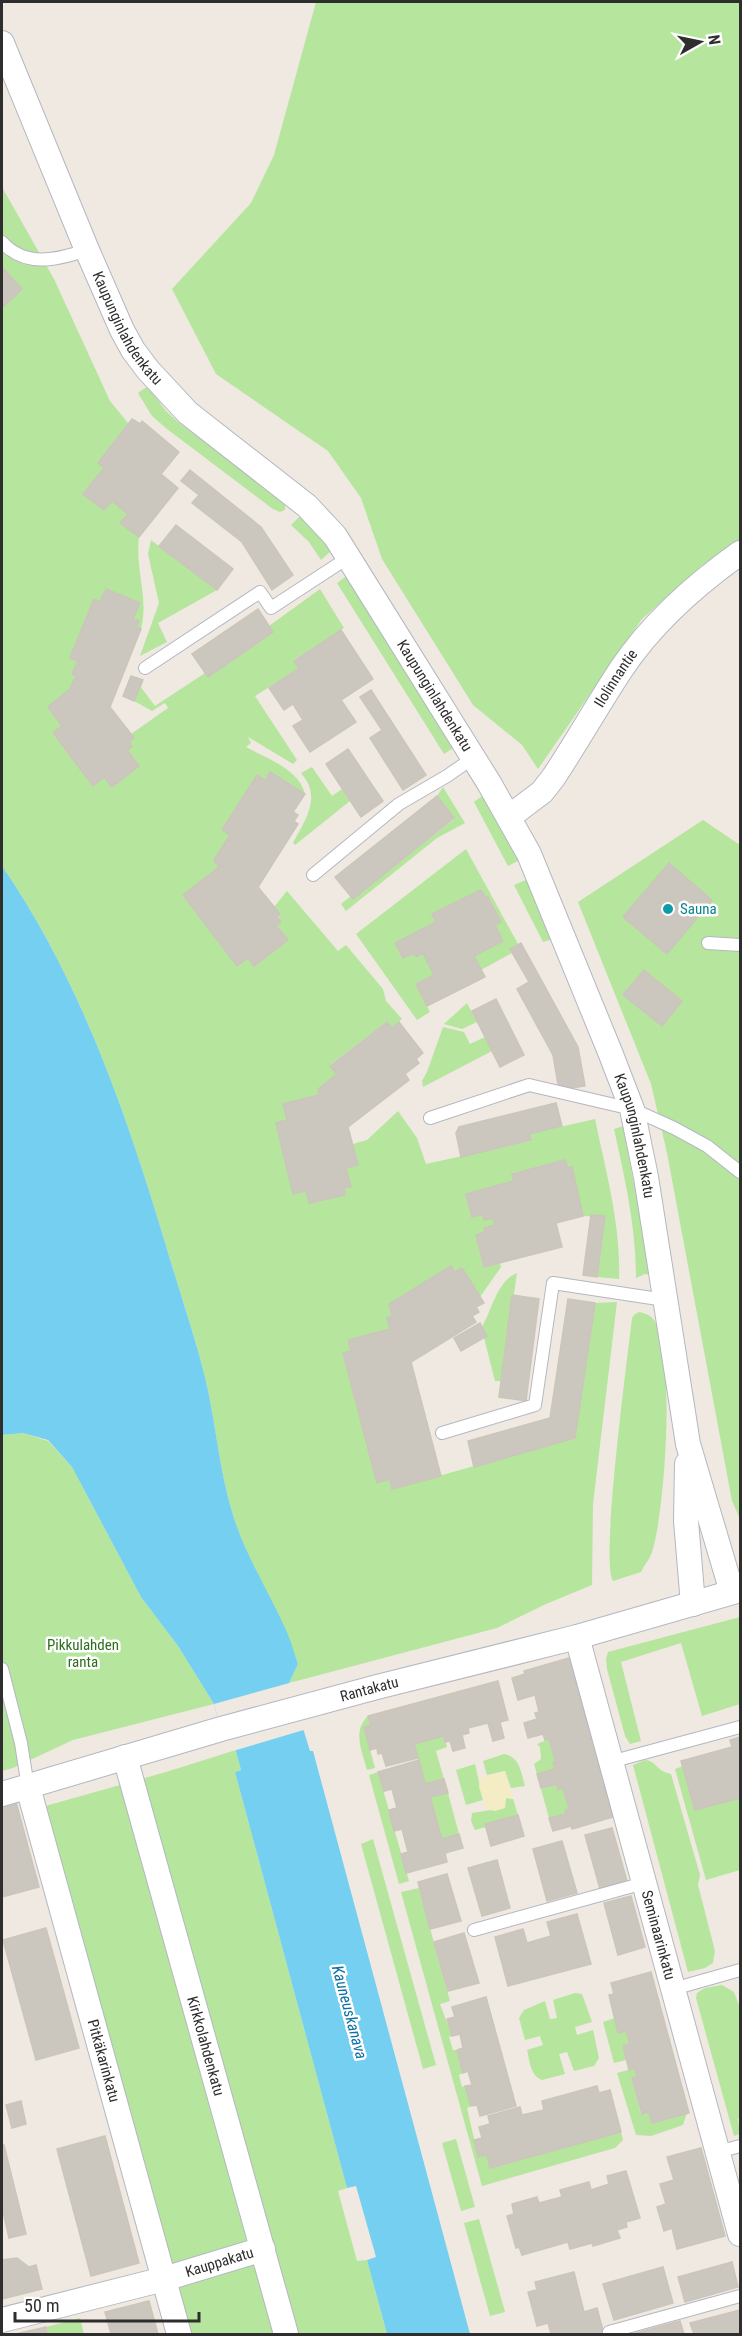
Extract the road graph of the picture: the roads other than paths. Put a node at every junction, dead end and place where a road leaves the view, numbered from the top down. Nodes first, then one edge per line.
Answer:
1 (2, 44) edge
2 (2, 242) edge
3 (87, 250) junction
4 (741, 553) edge
5 (349, 557) junction
6 (145, 668) dead end
7 (472, 758) junction
8 (509, 817) junction
9 (313, 875) dead end
10 (708, 943) dead end
11 (741, 945) edge
12 (632, 1109) junction
13 (430, 1118) dead end
14 (741, 1172) edge
15 (665, 1300) junction
16 (442, 1433) dead end
17 (688, 1444) junction
18 (736, 1591) edge
19 (693, 1604) junction
20 (577, 1637) junction
21 (2, 1668) edge
22 (741, 1727) edge
23 (125, 1757) junction
24 (610, 1762) junction
25 (28, 1787) junction
26 (2, 1794) edge
27 (644, 1883) junction
28 (474, 1930) dead end
29 (741, 1970) edge
30 (673, 1989) junction
31 (729, 2149) edge
32 (741, 2234) edge
33 (263, 2249) junction
34 (164, 2279) junction
35 (741, 2296) edge
36 (2, 2320) edge
37 (609, 2332) dead end
38 (179, 2334) edge
39 (286, 2334) edge

1 - 3 street, Kaupunginlahdenkatu
2 - 3 lane
3 - 5 street, Kaupunginlahdenkatu
4 - 8 street, Ilolinnantie
5 - 6 lane
5 - 7 street, Kaupunginlahdenkatu
7 - 8 street, Kaupunginlahdenkatu
7 - 9 lane
8 - 12 street, Kaupunginlahdenkatu
10 - 11 lane
12 - 13 lane
12 - 14 lane
12 - 15 street, Kaupunginlahdenkatu
15 - 16 lane
15 - 17 street, Kaupunginlahdenkatu
17 - 18 street, Kaupunginlahdenkatu
17 - 19 street, Kaupunginlahdenkatu
18 - 19 street, Rantakatu
19 - 20 street, Rantakatu
20 - 23 street, Rantakatu
20 - 24 street, Seminaarinkatu
21 - 25 lane
22 - 24 lane
23 - 25 street, Rantakatu
23 - 33 street, Kirkkolahdenkatu
24 - 27 street, Seminaarinkatu
25 - 26 street, Rantakatu
25 - 34 street, Pitkäkarinkatu
27 - 28 lane
27 - 30 street, Seminaarinkatu
29 - 30 lane
30 - 31 street, Seminaarinkatu
31 - 32 street, Seminaarinkatu
33 - 34 street, Kauppakatu
33 - 39 street, Kirkkolahdenkatu
34 - 36 street, Kauppakatu
34 - 38 street, Pitkäkarinkatu
35 - 37 lane

